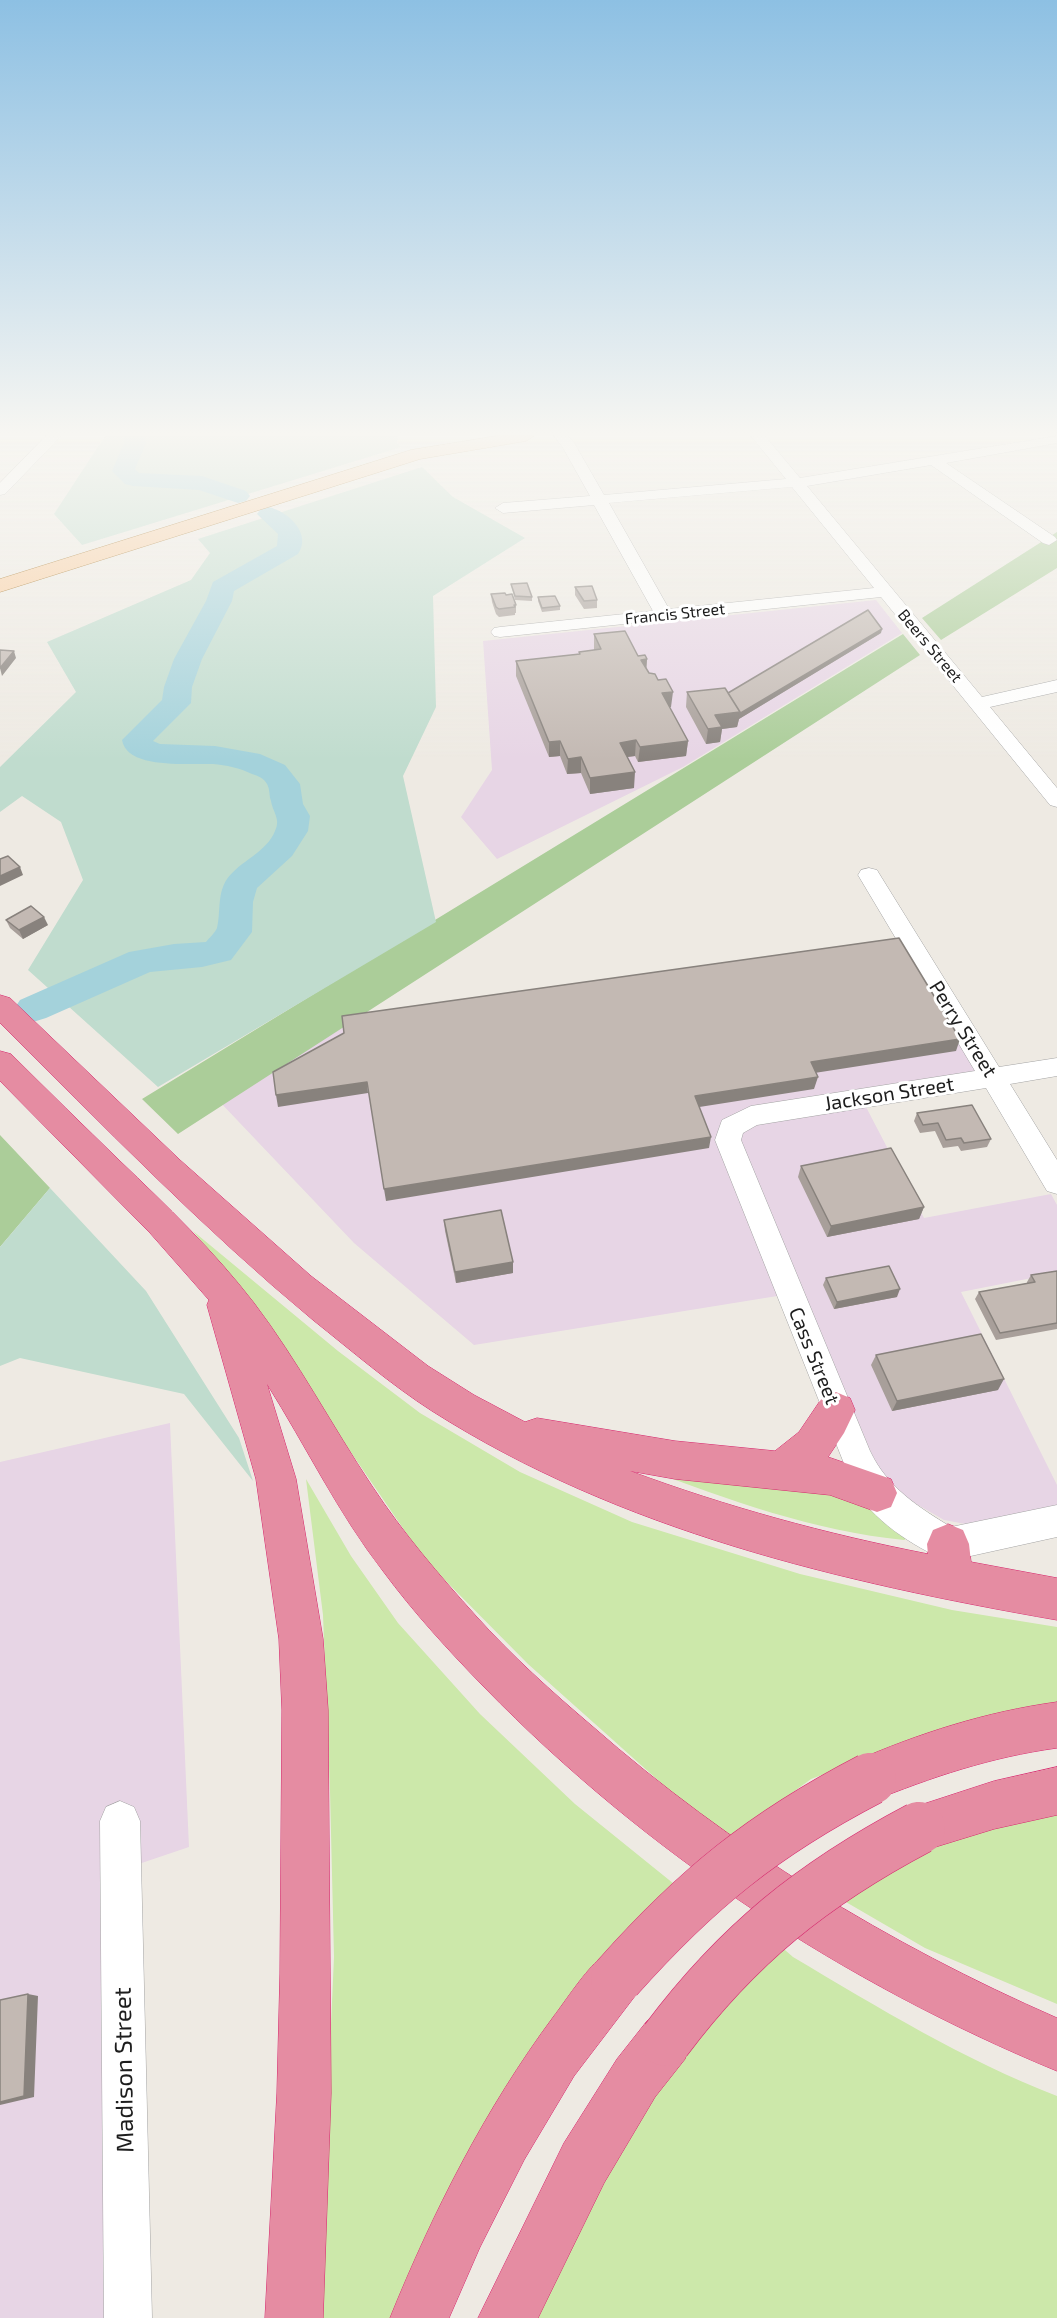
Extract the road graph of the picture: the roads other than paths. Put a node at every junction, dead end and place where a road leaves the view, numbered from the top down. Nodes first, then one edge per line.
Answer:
1 (132, 544) edge
2 (625, 544) edge
3 (846, 544) edge
4 (0, 586) edge
5 (885, 592) junction
6 (664, 615) junction
7 (500, 632) dead end
8 (1057, 686) edge
9 (978, 704) junction
10 (1057, 801) edge
11 (869, 875) dead end
12 (0, 1005) edge
13 (0, 1062) edge
14 (1057, 1067) edge
15 (993, 1077) junction
16 (728, 1134) joint
17 (1057, 1183) edge
18 (221, 1288) junction
19 (836, 1410) junction
20 (499, 1430) junction
21 (780, 1470) junction
22 (877, 1493) junction
23 (1057, 1521) edge
24 (950, 1562) junction
25 (1057, 1599) edge
26 (1057, 1725) edge
27 (1057, 1791) edge
28 (120, 1821) dead end
29 (1057, 2045) edge
30 (128, 2318) edge
31 (294, 2318) edge
32 (419, 2318) edge
33 (507, 2318) edge

1 - 4 main road
2 - 6 street
3 - 5 street, Beers Street
5 - 6 street, Francis Street
5 - 9 street, Beers Street
6 - 7 street, Francis Street
8 - 9 street
9 - 10 street, Beers Street
11 - 15 street, Perry Street
12 - 20 highway
13 - 18 highway
14 - 15 street, Jackson Street
15 - 16 street, Jackson Street
15 - 17 street, Perry Street
16 - 19 street, Cass Street
18 - 29 highway
18 - 31 highway
19 - 21 highway
19 - 22 street, Cass Street
20 - 21 highway
20 - 24 highway
21 - 22 highway
22 - 24 street, Cass Street
23 - 24 street
24 - 25 highway
26 - 32 highway, bridge
27 - 33 highway, bridge
28 - 30 street, Madison Street

